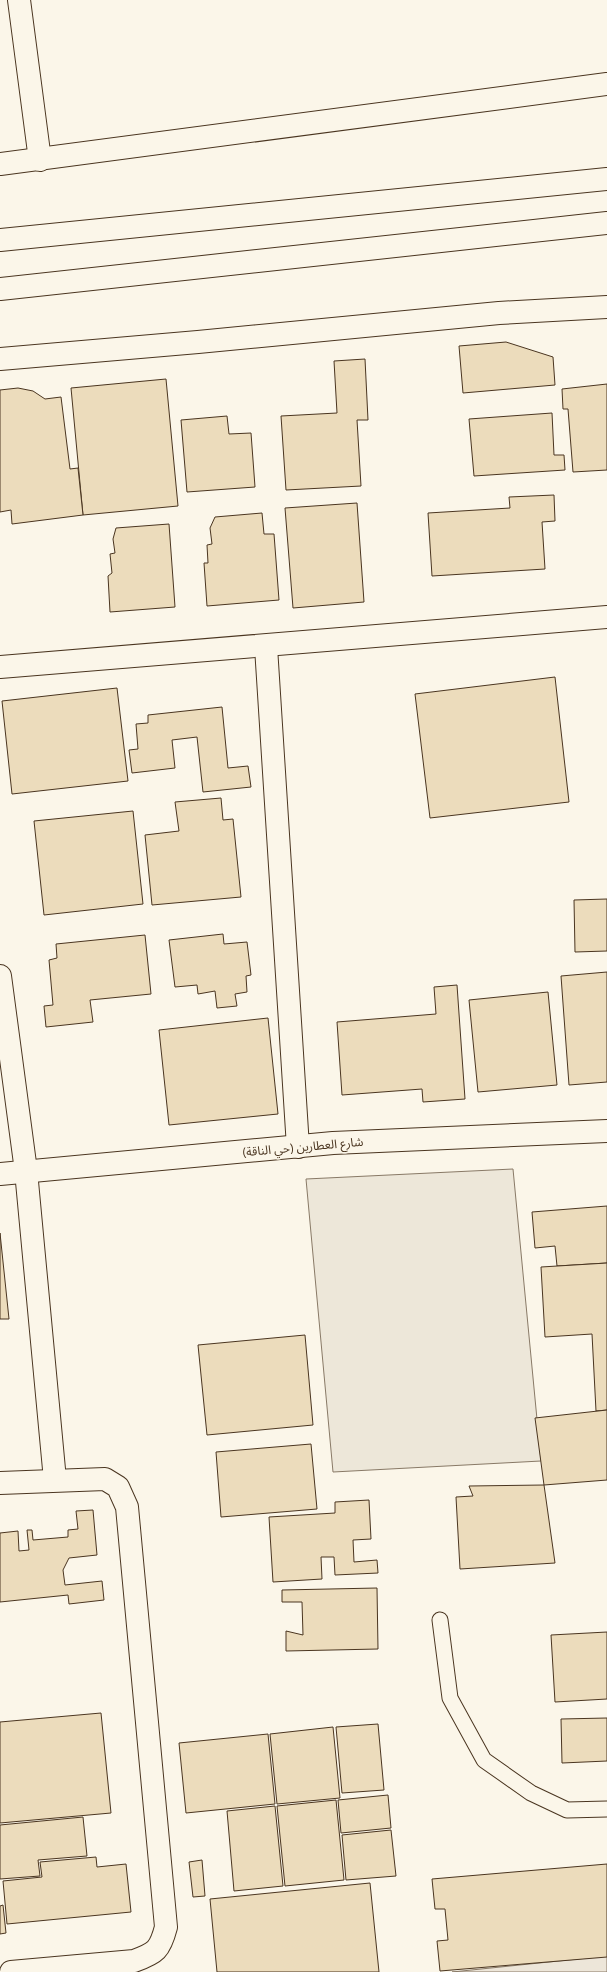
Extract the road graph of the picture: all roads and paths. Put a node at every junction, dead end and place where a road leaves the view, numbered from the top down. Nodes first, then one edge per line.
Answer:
1 (19, 0) edge
2 (607, 84) edge
3 (40, 160) junction
4 (0, 164) edge
5 (607, 179) edge
6 (607, 223) edge
7 (0, 240) edge
8 (0, 289) edge
9 (607, 307) edge
10 (0, 359) edge
11 (607, 617) edge
12 (266, 647) junction
13 (0, 667) edge
14 (0, 976) edge
15 (607, 1131) edge
16 (298, 1147) junction
17 (26, 1171) junction
18 (0, 1174) edge
19 (55, 1480) junction
20 (0, 1483) edge
21 (440, 1620) dead end
22 (607, 1809) edge
23 (11, 1972) edge

1 - 3 main road
2 - 3 main road
3 - 4 main road
5 - 7 main road
6 - 8 main road
9 - 10 main road
11 - 12 main road
12 - 13 main road
12 - 16 main road
14 - 17 main road
15 - 16 main road, شارع العطارين (حي الناقة)
16 - 17 main road, شارع العطارين (حي الناقة)
17 - 18 main road, شارع العطارين (حي الناقة)
17 - 19 main road
19 - 20 main road
19 - 23 main road
21 - 22 lane

